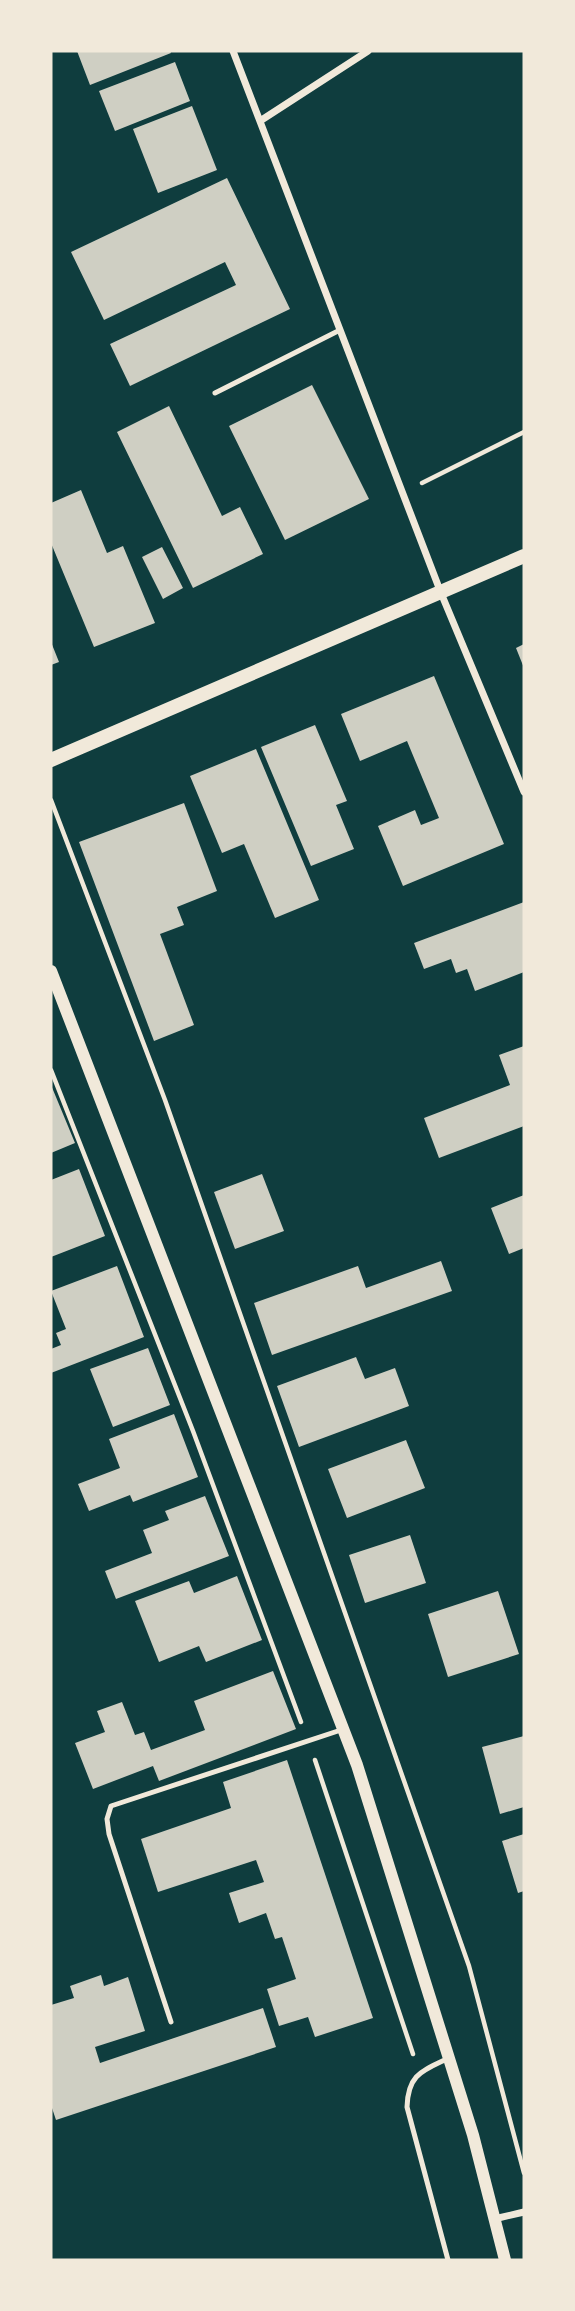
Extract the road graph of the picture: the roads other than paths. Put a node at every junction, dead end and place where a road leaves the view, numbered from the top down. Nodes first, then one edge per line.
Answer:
1 (233, 51) edge
2 (368, 51) edge
3 (260, 121) junction
4 (340, 330) junction
5 (215, 393) dead end
6 (524, 556) edge
7 (441, 593) junction
8 (51, 760) edge
9 (524, 792) edge
10 (51, 971) edge
11 (344, 1729) junction
12 (172, 2022) dead end
13 (449, 2058) junction
14 (524, 2212) edge
15 (494, 2219) junction
16 (449, 2260) edge
17 (505, 2260) edge

1 - 3 street
2 - 3 street
3 - 4 street
4 - 5 lane
4 - 7 street
6 - 7 main road
7 - 8 main road
7 - 9 street
10 - 11 street
11 - 12 lane
11 - 13 street
13 - 15 street
13 - 16 lane
14 - 15 street
15 - 17 street

